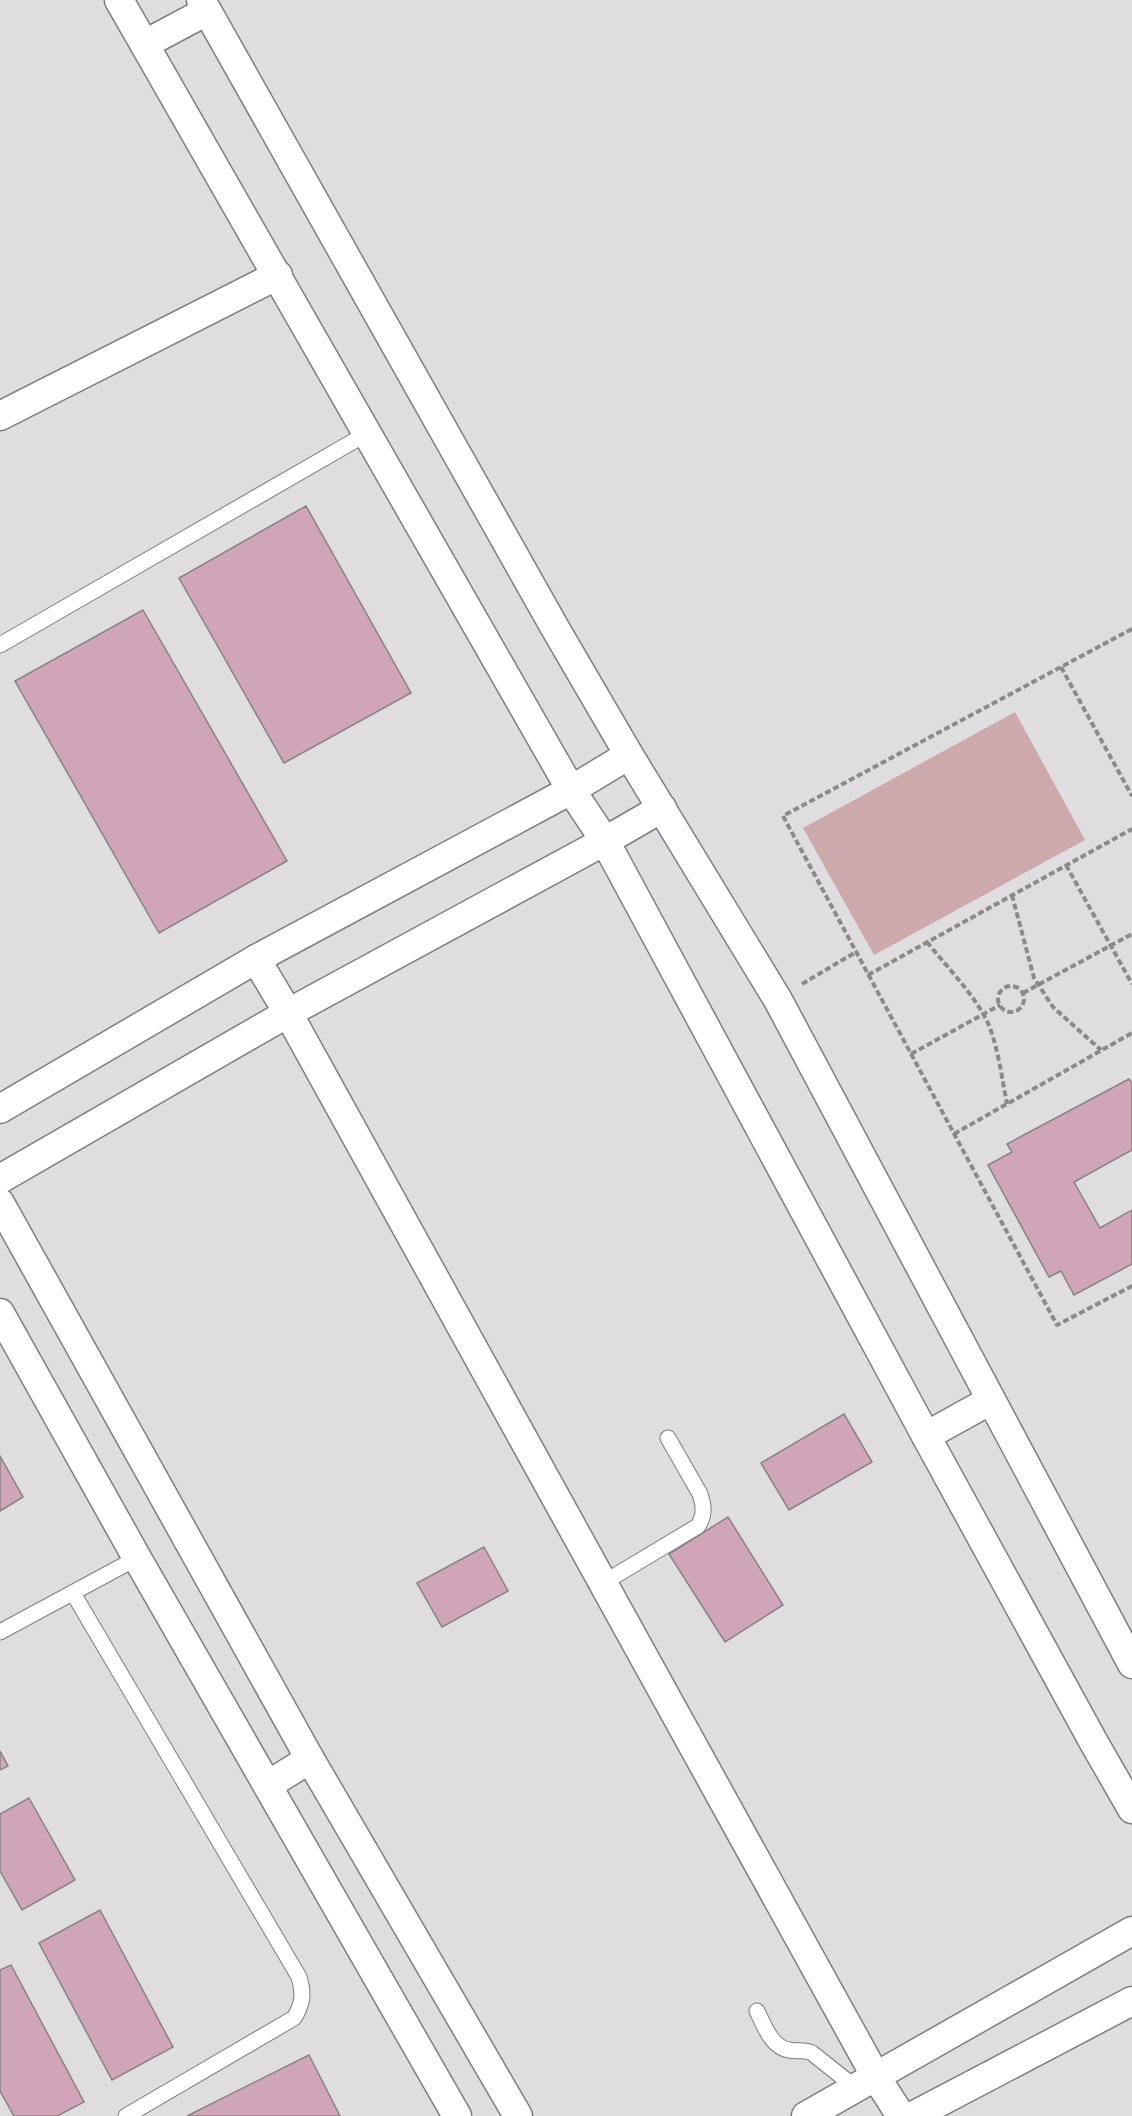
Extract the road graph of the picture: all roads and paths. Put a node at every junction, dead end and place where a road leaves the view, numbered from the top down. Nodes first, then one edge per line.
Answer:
1 (119, 0) edge
2 (204, 6) edge
3 (145, 44) junction
4 (278, 275) junction
5 (0, 416) edge
6 (366, 434) junction
7 (1132, 629) edge
8 (0, 645) edge
9 (1061, 667) junction
10 (629, 755) junction
11 (571, 790) junction
12 (1132, 796) edge
13 (662, 808) junction
14 (1132, 829) edge
15 (605, 841) junction
16 (1066, 866) junction
17 (1012, 895) junction
18 (1132, 934) edge
19 (927, 942) junction
20 (1111, 945) junction
21 (856, 952) junction
22 (256, 959) junction
23 (868, 975) junction
24 (1132, 984) edge
25 (1038, 985) junction
26 (1023, 993) junction
27 (778, 1000) junction
28 (1000, 1005) junction
29 (288, 1013) junction
30 (983, 1015) junction
31 (1132, 1033) edge
32 (1101, 1050) junction
33 (911, 1054) junction
34 (1007, 1104) junction
35 (0, 1109) edge
36 (954, 1134) junction
37 (0, 1179) edge
38 (0, 1203) edge
39 (1132, 1286) edge
40 (0, 1313) edge
41 (991, 1400) junction
42 (926, 1436) junction
43 (668, 1438) dead end
44 (137, 1558) junction
45 (603, 1583) junction
46 (73, 1593) junction
47 (0, 1632) edge
48 (1132, 1664) edge
49 (310, 1759) junction
50 (268, 1785) junction
51 (1132, 1809) edge
52 (1132, 1931) edge
53 (1132, 2001) edge
54 (757, 2011) dead end
55 (866, 2082) junction
56 (126, 2116) edge
57 (456, 2116) edge
58 (518, 2116) edge
59 (806, 2116) edge
60 (902, 2116) edge
61 (913, 2116) edge

1 - 3 street
2 - 3 street
2 - 10 street
3 - 4 street
4 - 5 street
4 - 6 street
6 - 8 lane
6 - 11 street
7 - 9 path
9 - 12 path
9 - 21 path
10 - 11 street
10 - 13 street
11 - 15 street
11 - 22 street
13 - 15 street
13 - 27 street
14 - 16 path
15 - 29 street
15 - 42 street
16 - 17 path
16 - 20 path
17 - 19 path
17 - 25 path
18 - 20 path
19 - 23 path
19 - 30 path
20 - 24 path
20 - 25 path
21 - 23 path
21 - 27 path
22 - 29 street
22 - 35 street
23 - 33 path
25 - 26 path
25 - 32 path
26 - 28 path
26 - 28 path
27 - 41 street
28 - 30 path
29 - 37 street
29 - 45 street
30 - 33 path
30 - 34 path
31 - 32 path
32 - 34 path
33 - 36 path
34 - 36 path
36 - 39 path
38 - 49 street
40 - 44 street
41 - 42 street
41 - 48 street
42 - 51 street
43 - 45 lane
44 - 46 lane
44 - 50 street
45 - 55 street
46 - 47 lane
46 - 56 lane
49 - 50 street
49 - 58 street
50 - 57 street
52 - 55 street
53 - 61 street
54 - 55 lane
55 - 59 street
55 - 60 street

